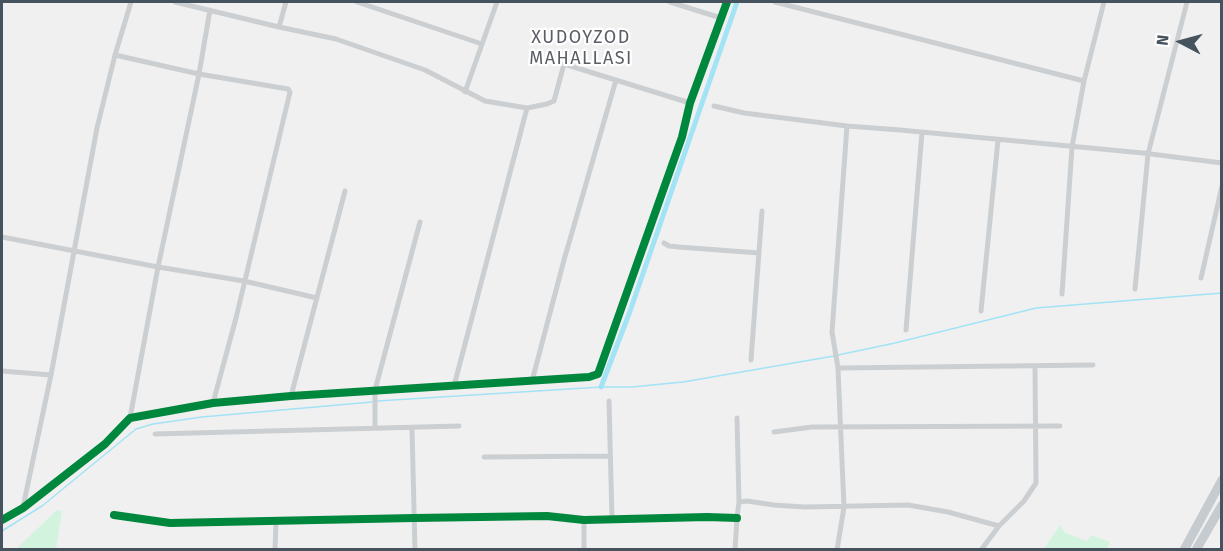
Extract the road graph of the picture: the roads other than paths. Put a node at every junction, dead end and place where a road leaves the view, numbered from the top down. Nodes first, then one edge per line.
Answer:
1 (131, 2) edge
2 (175, 2) edge
3 (286, 2) edge
4 (357, 2) edge
5 (497, 2) edge
6 (670, 2) edge
7 (727, 2) edge
8 (775, 2) edge
9 (1096, 2) edge
10 (1104, 2) edge
11 (1187, 2) edge
12 (210, 10) junction
13 (722, 18) junction
14 (279, 27) junction
15 (482, 44) junction
16 (115, 55) junction
17 (199, 74) junction
18 (616, 80) junction
19 (1084, 81) junction
20 (465, 92) junction
21 (690, 103) junction
22 (714, 106) dead end
23 (527, 108) junction
24 (847, 126) junction
25 (922, 132) junction
26 (998, 140) junction
27 (1072, 147) junction
28 (1148, 154) junction
29 (1221, 163) edge
30 (1221, 186) edge
31 (345, 191) dead end
32 (762, 211) dead end
33 (420, 222) dead end
34 (2, 237) edge
35 (664, 243) dead end
36 (74, 250) junction
37 (759, 253) junction
38 (158, 267) junction
39 (1201, 278) dead end
40 (244, 281) junction
41 (1135, 289) dead end
42 (1062, 294) dead end
43 (317, 298) junction
44 (981, 311) dead end
45 (906, 330) dead end
46 (751, 360) dead end
47 (1093, 365) dead end
48 (1035, 366) junction
49 (838, 368) junction
50 (2, 370) edge
51 (51, 375) junction
52 (532, 381) junction
53 (454, 386) junction
54 (375, 392) junction
55 (291, 396) junction
56 (609, 401) dead end
57 (213, 403) junction
58 (130, 418) junction
59 (737, 418) dead end
60 (459, 426) dead end
61 (1035, 426) junction
62 (1060, 426) dead end
63 (841, 427) junction
64 (375, 428) junction
65 (412, 428) junction
66 (774, 432) dead end
67 (154, 434) dead end
68 (610, 456) junction
69 (484, 458) dead end
70 (1221, 480) edge
71 (739, 502) junction
72 (1221, 504) edge
73 (844, 507) junction
74 (23, 508) junction
75 (114, 515) dead end
76 (414, 518) junction
77 (736, 518) junction
78 (612, 519) junction
79 (2, 520) edge
80 (584, 520) junction
81 (276, 521) junction
82 (999, 526) junction
83 (275, 549) edge
84 (415, 549) edge
85 (584, 549) edge
86 (735, 549) edge
87 (837, 549) edge
88 (981, 549) edge
89 (1184, 549) edge
90 (1196, 549) edge

1 - 16 street
2 - 12 street
3 - 14 street
4 - 15 street
5 - 15 street
6 - 13 street
7 - 13 street
8 - 19 street
9 - 10 street
10 - 19 street
11 - 28 street
12 - 14 street
12 - 17 street
13 - 21 street
14 - 20 street
15 - 20 street
16 - 17 street
16 - 36 street
17 - 38 street
17 - 40 street
18 - 21 street
18 - 23 street
18 - 52 street
19 - 27 street
20 - 23 street
21 - 52 street
22 - 24 street
23 - 53 street
24 - 25 street
24 - 49 street
25 - 26 street
25 - 45 street
26 - 27 street
26 - 44 street
27 - 28 street
27 - 42 street
28 - 29 street
28 - 41 street
30 - 39 street
31 - 43 street
32 - 37 street
33 - 54 street
34 - 36 street
35 - 37 street
36 - 38 street
36 - 51 street
37 - 46 street
38 - 40 street
38 - 58 street
40 - 43 street
40 - 57 street
43 - 55 street
47 - 48 street
48 - 49 street
48 - 61 street
49 - 63 street
50 - 51 street
51 - 74 street
52 - 53 street
53 - 54 street
54 - 55 street
54 - 64 street
55 - 57 street
56 - 68 street
57 - 58 street
58 - 74 street
59 - 71 street
60 - 65 street
61 - 62 street
61 - 63 street
61 - 82 street
63 - 66 street
63 - 73 street
64 - 65 street
64 - 67 street
65 - 76 street
68 - 69 street
68 - 78 street
70 - 89 main road
71 - 73 street
71 - 77 street
72 - 90 main road
73 - 82 street
73 - 87 street
74 - 79 street
75 - 81 street
76 - 80 street
76 - 81 street
76 - 84 street
77 - 78 street
77 - 86 street
78 - 80 street
80 - 85 street
81 - 83 street
82 - 88 street

